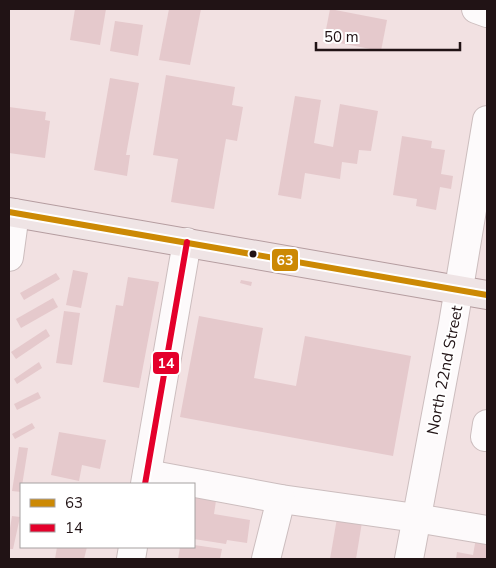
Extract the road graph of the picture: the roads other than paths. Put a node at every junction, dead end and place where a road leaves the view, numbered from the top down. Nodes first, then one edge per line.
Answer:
1 (476, 9) edge
2 (487, 13) edge
3 (487, 120) edge
4 (12, 212) edge
5 (187, 242) junction
6 (9, 257) edge
7 (459, 290) junction
8 (487, 295) edge
9 (146, 479) edge
10 (173, 483) edge
11 (195, 486) edge
12 (281, 499) junction
13 (416, 518) junction
14 (487, 530) edge
15 (266, 559) edge
16 (409, 559) edge

1 - 2 street
3 - 7 street, North 22nd Street
4 - 5 main road
4 - 6 street
5 - 7 main road
5 - 9 street
7 - 8 main road
7 - 13 street, North 22nd Street
9 - 10 street
11 - 12 street
12 - 13 street
12 - 15 street
13 - 14 street
13 - 16 street, North 22nd Street

